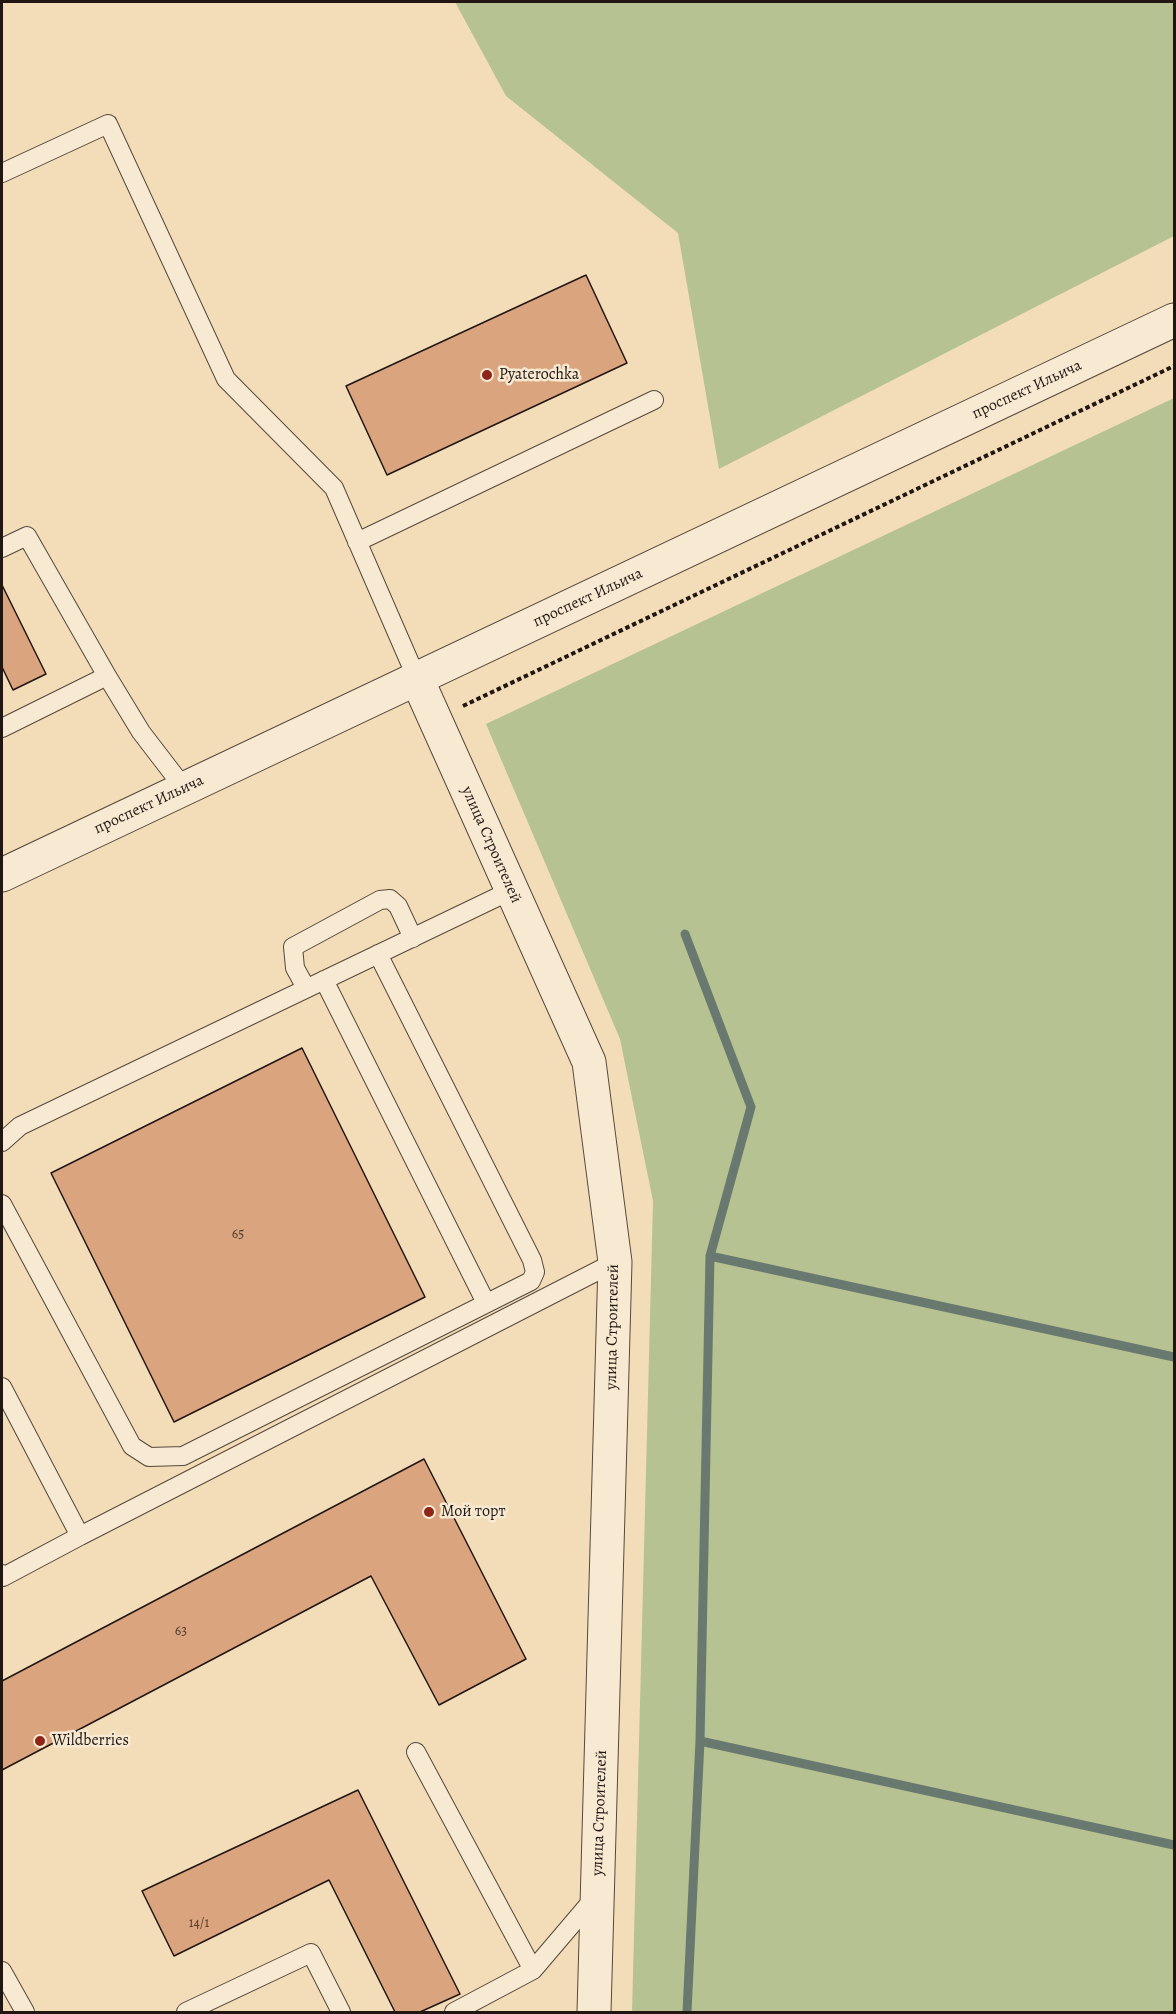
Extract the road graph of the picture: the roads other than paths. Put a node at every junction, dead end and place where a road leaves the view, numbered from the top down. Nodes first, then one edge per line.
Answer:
1 (2, 173) edge
2 (1174, 320) edge
3 (654, 400) dead end
4 (357, 542) junction
5 (2, 548) edge
6 (107, 675) junction
7 (417, 679) junction
8 (2, 728) edge
9 (184, 788) junction
10 (2, 875) edge
11 (512, 890) junction
12 (413, 938) junction
13 (378, 954) junction
14 (324, 980) junction
15 (306, 988) junction
16 (2, 1142) edge
17 (2, 1203) edge
18 (615, 1262) junction
19 (486, 1303) junction
20 (2, 1388) edge
21 (80, 1536) junction
22 (2, 1574) edge
23 (416, 1752) dead end
24 (597, 1895) junction
25 (532, 1970) junction
26 (2, 1971) edge
27 (25, 2013) edge
28 (186, 2013) edge
29 (341, 2013) edge
30 (454, 2013) edge
31 (594, 2013) edge

1 - 4 lane
2 - 7 street, проспект Ильича
3 - 4 lane
4 - 7 lane
5 - 6 lane
6 - 8 lane
6 - 9 lane
7 - 9 street, проспект Ильича
7 - 11 street, улица Строителей
9 - 10 street, проспект Ильича
11 - 12 lane
11 - 18 street, улица Строителей
12 - 13 lane
12 - 15 lane
13 - 14 lane
13 - 19 lane
14 - 15 lane
14 - 19 lane
15 - 16 lane
17 - 19 lane
18 - 21 lane
18 - 24 street, улица Строителей
20 - 21 lane
21 - 22 lane
23 - 25 lane
24 - 25 lane
24 - 31 street, улица Строителей
25 - 30 lane
26 - 27 lane
28 - 29 lane

